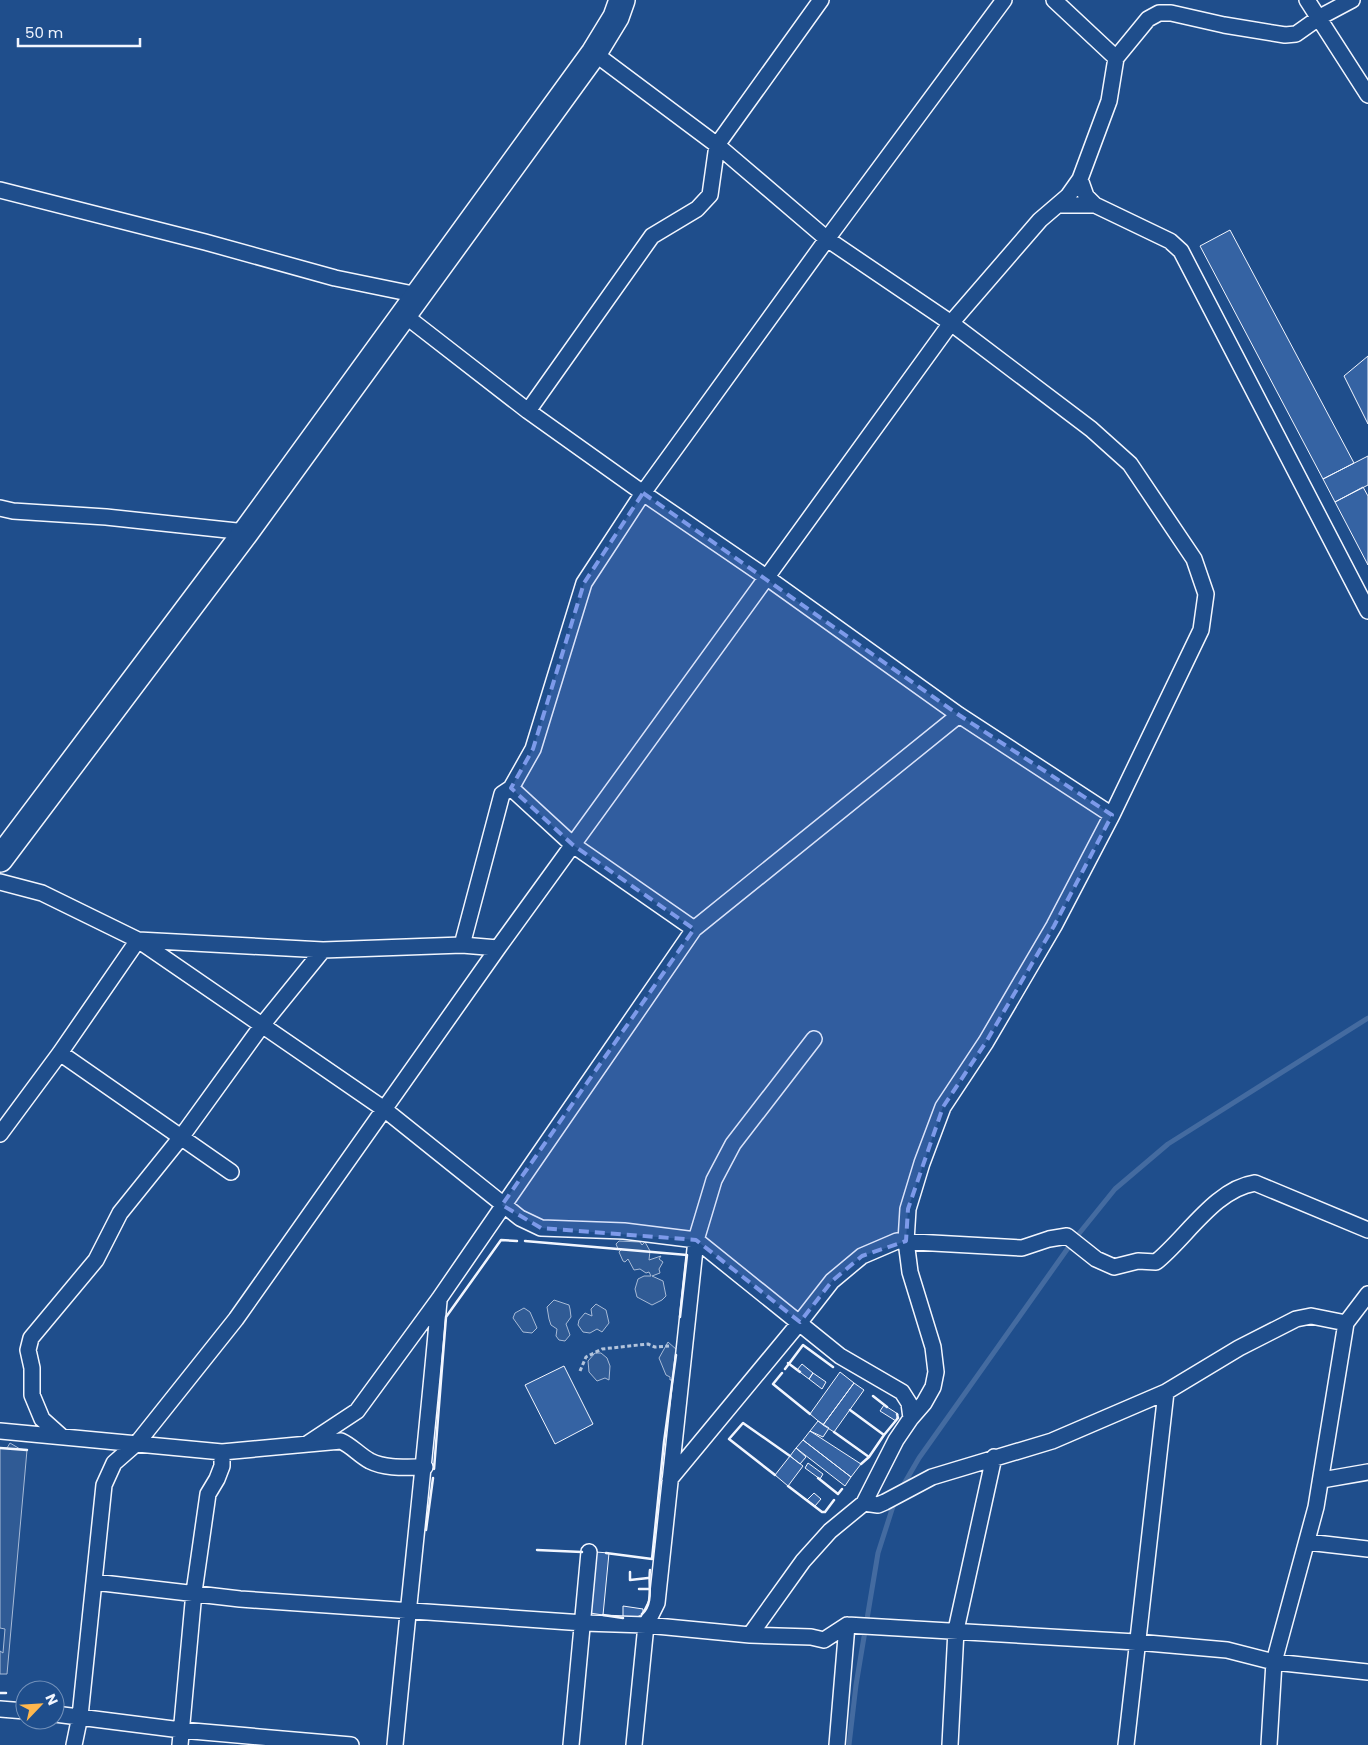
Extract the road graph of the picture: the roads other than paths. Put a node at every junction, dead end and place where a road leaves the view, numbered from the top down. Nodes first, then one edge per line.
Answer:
1 (821, 0) edge
2 (1004, 0) edge
3 (1054, 0) edge
4 (1307, 0) edge
5 (1352, 0) edge
6 (623, 6) edge
7 (1320, 17) junction
8 (594, 53) junction
9 (1116, 58) junction
10 (1368, 95) edge
11 (718, 145) junction
12 (1080, 179) junction
13 (0, 190) edge
14 (1058, 205) junction
15 (1095, 205) junction
16 (827, 239) junction
17 (418, 295) junction
18 (403, 314) junction
19 (951, 323) junction
20 (528, 411) junction
21 (643, 493) junction
22 (0, 508) edge
23 (246, 532) junction
24 (766, 577) junction
25 (1368, 612) edge
26 (959, 715) junction
27 (511, 788) junction
28 (1112, 815) junction
29 (573, 845) junction
30 (0, 859) edge
31 (0, 882) edge
32 (694, 929) junction
33 (138, 940) junction
34 (462, 945) junction
35 (498, 948) junction
36 (323, 950) junction
37 (263, 1024) junction
38 (814, 1039) dead end
39 (60, 1053) junction
40 (384, 1109) junction
41 (0, 1134) edge
42 (182, 1136) junction
43 (231, 1172) dead end
44 (502, 1205) junction
45 (1368, 1230) edge
46 (696, 1240) junction
47 (906, 1240) junction
48 (1368, 1294) edge
49 (439, 1299) junction
50 (800, 1322) junction
51 (1346, 1323) junction
52 (1166, 1392) junction
53 (911, 1418) junction
54 (0, 1431) edge
55 (61, 1436) junction
56 (138, 1442) junction
57 (307, 1444) junction
58 (222, 1452) junction
59 (994, 1457) junction
60 (425, 1467) junction
61 (1368, 1472) edge
62 (670, 1479) junction
63 (1322, 1480) junction
64 (864, 1503) junction
65 (1306, 1542) junction
66 (1368, 1549) edge
67 (589, 1552) dead end
68 (94, 1582) junction
69 (194, 1592) junction
70 (408, 1609) junction
71 (584, 1623) junction
72 (847, 1625) junction
73 (646, 1626) junction
74 (956, 1630) junction
75 (750, 1635) junction
76 (1136, 1642) junction
77 (1274, 1662) junction
78 (1368, 1672) edge
79 (0, 1709) edge
80 (15, 1710) edge
81 (65, 1715) edge
82 (80, 1716) junction
83 (181, 1738) edge
84 (74, 1745) edge
85 (351, 1745) edge
86 (395, 1745) edge
87 (571, 1745) edge
88 (634, 1745) edge
89 (837, 1745) edge
90 (950, 1745) edge
91 (1126, 1745) edge
92 (1269, 1745) edge

1 - 11 street
2 - 16 street
3 - 9 street
4 - 7 street
5 - 7 street
6 - 8 highway
7 - 9 street
7 - 10 street
8 - 11 street
8 - 17 highway
9 - 12 street
11 - 16 street
11 - 20 street
12 - 14 street
12 - 15 street
13 - 17 street
14 - 15 street
14 - 19 street
15 - 25 street
16 - 19 street
16 - 21 street
17 - 18 highway
18 - 20 street
18 - 23 highway
19 - 24 street
19 - 28 street
20 - 21 street
21 - 24 street
21 - 27 street
22 - 23 street
23 - 30 highway
24 - 26 street
24 - 29 street
26 - 28 street
26 - 32 street
27 - 29 street
27 - 34 street
28 - 47 street
29 - 32 street
29 - 35 street
31 - 33 street
32 - 44 street
33 - 36 street
33 - 37 street
33 - 39 street
34 - 35 street
34 - 36 street
35 - 40 street
36 - 37 street
37 - 40 street
37 - 42 street
38 - 46 street
39 - 41 street
39 - 42 street
40 - 44 street
40 - 56 street
42 - 43 street
42 - 55 street
44 - 46 street
44 - 49 street
45 - 47 street
46 - 50 street
46 - 62 street
47 - 50 street
47 - 53 street
48 - 51 street
49 - 57 street
49 - 60 street
50 - 53 street
50 - 62 street
51 - 52 street
51 - 63 street
52 - 59 street
52 - 76 street
53 - 64 street
54 - 55 street
55 - 56 street
56 - 58 street
56 - 68 street
57 - 58 street
57 - 60 street
58 - 69 street
59 - 64 street
59 - 74 street
60 - 70 street
61 - 63 street
62 - 73 street
63 - 65 street
64 - 75 street
65 - 66 street
65 - 77 street
67 - 71 street
68 - 69 street
68 - 82 street
69 - 70 street
69 - 83 street
70 - 71 street
70 - 86 street
71 - 73 street
71 - 87 street
72 - 74 street
72 - 75 street
72 - 89 street
73 - 75 street
73 - 88 street
74 - 76 street
74 - 90 street
76 - 77 street
76 - 91 street
77 - 78 street
77 - 92 street
79 - 80 street
81 - 82 street
82 - 83 street
82 - 84 street
83 - 85 street

